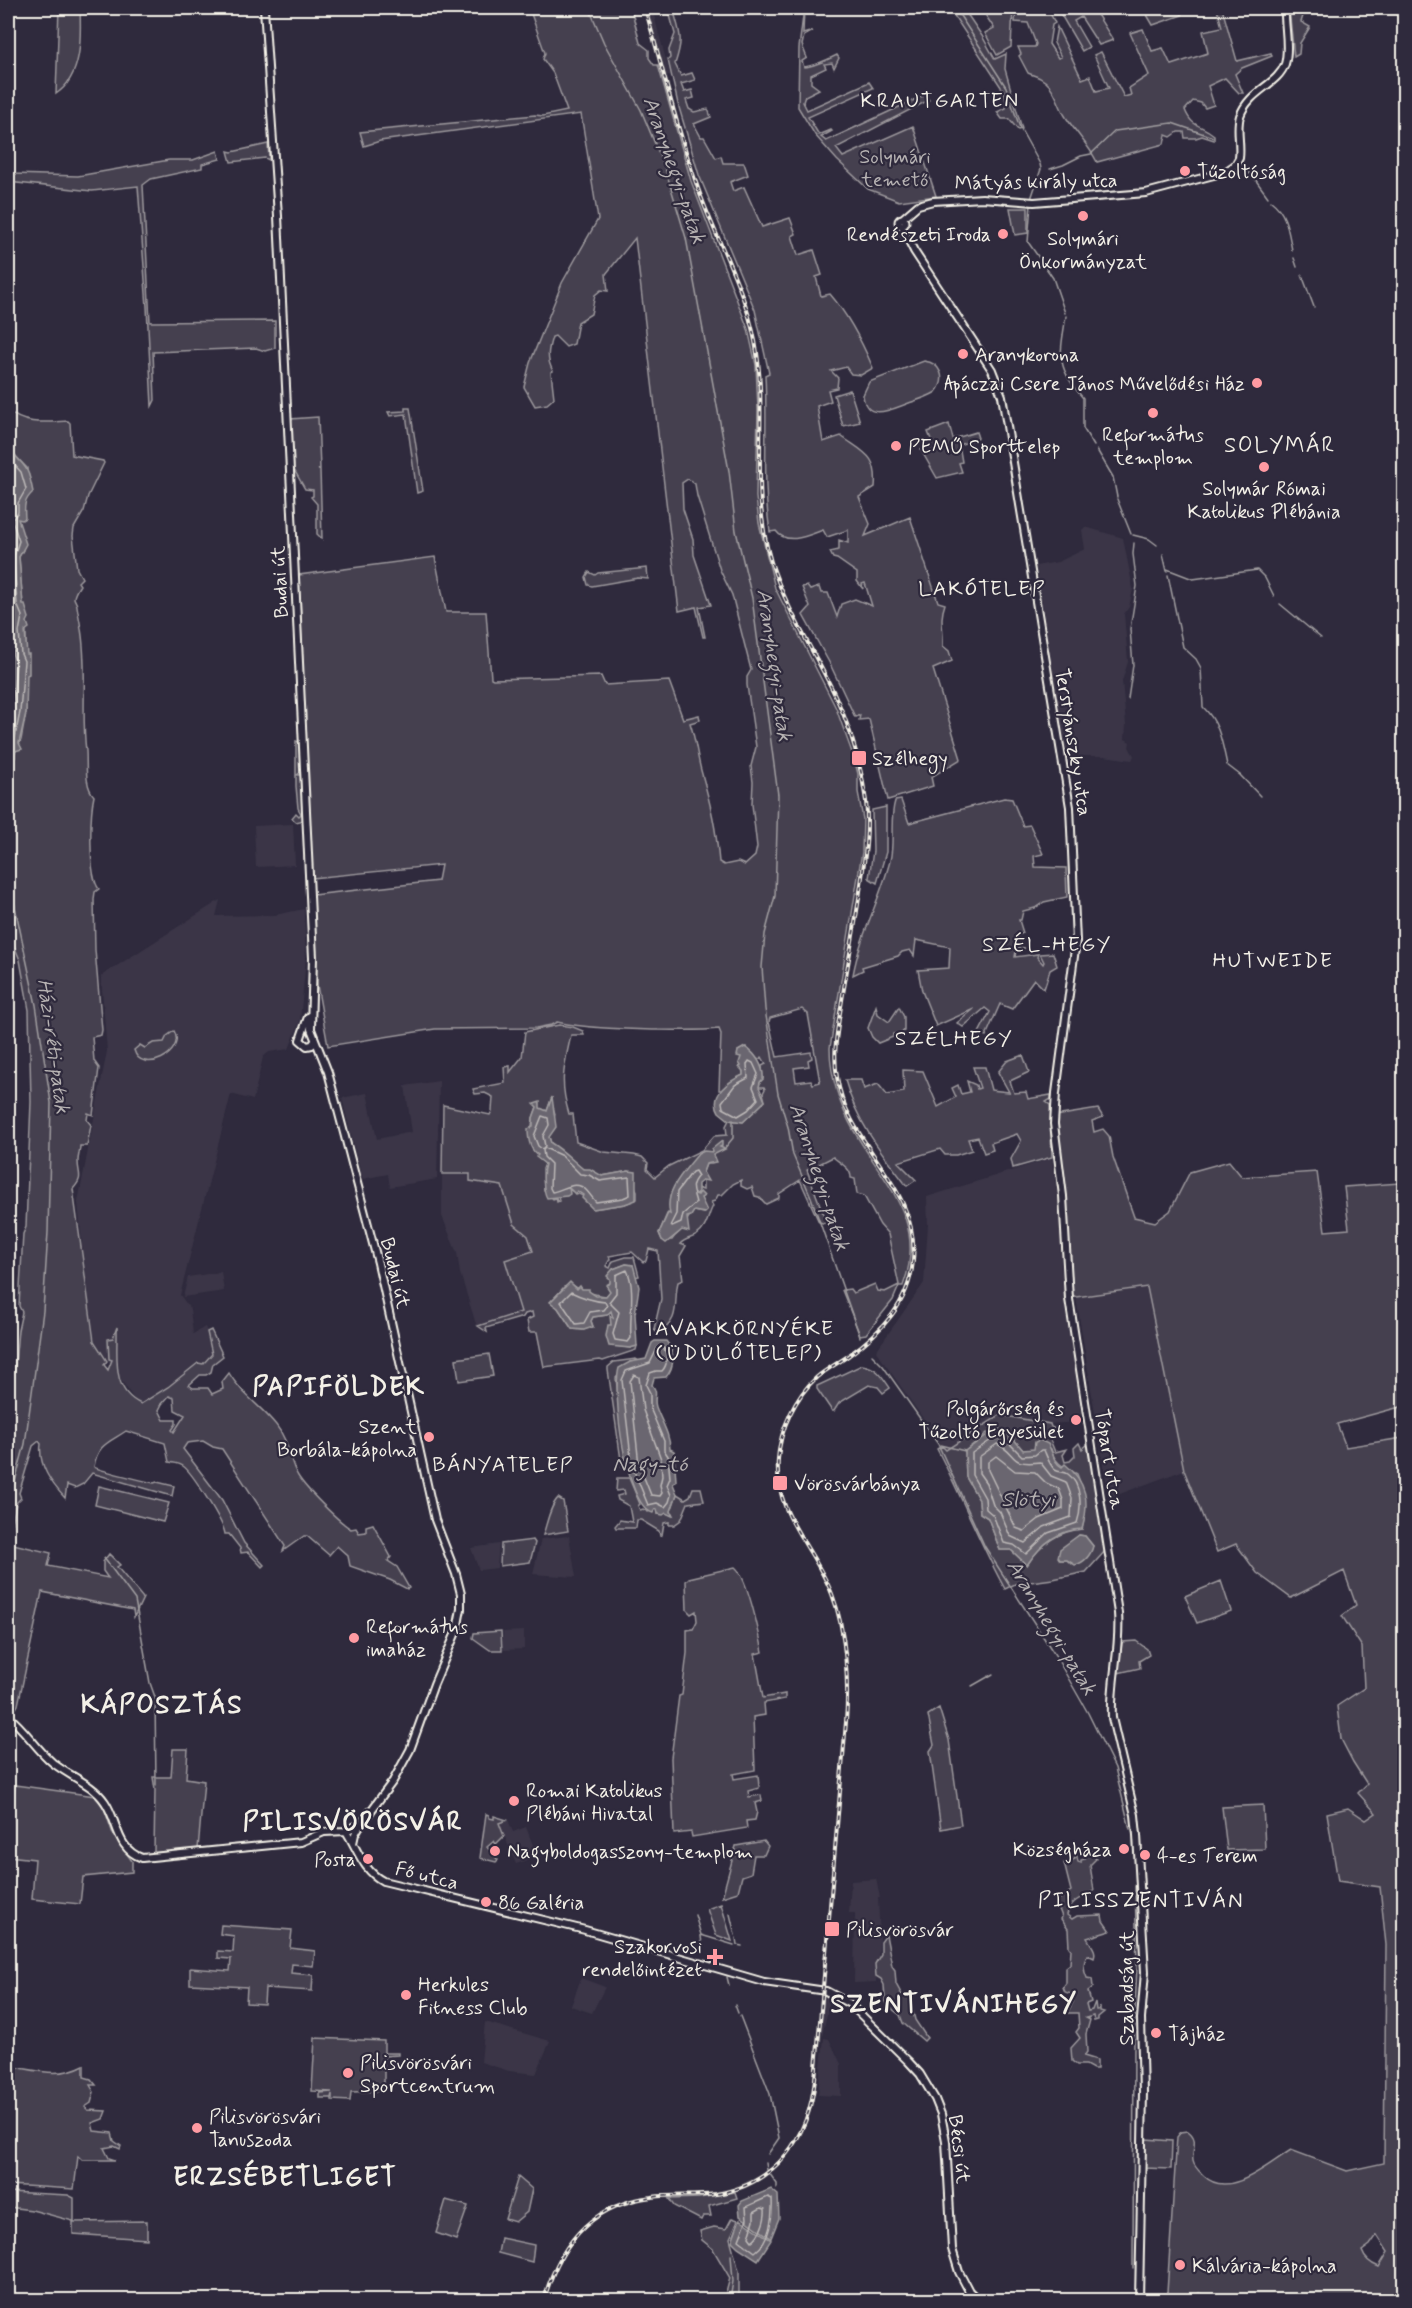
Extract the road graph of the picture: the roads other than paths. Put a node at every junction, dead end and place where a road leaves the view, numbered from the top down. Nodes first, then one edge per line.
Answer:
1 (264, 8) edge
2 (1285, 8) edge
3 (904, 222) joint
4 (308, 1031) junction
5 (312, 1043) junction
6 (1067, 1284) joint
7 (1115, 1678) joint
8 (8, 1716) edge
9 (363, 1821) junction
10 (347, 1831) junction
11 (355, 1834) junction
12 (353, 1843) junction
13 (868, 2021) joint
14 (978, 2301) edge
15 (1139, 2301) edge

1 - 4 main road, Budai út
2 - 3 main road, Mátyás király utca
3 - 6 main road, Terstyánszky utca
4 - 5 main road
4 - 5 main road
5 - 9 main road, Budai út
6 - 7 main road, Tópart utca
7 - 15 main road, Szabadság út
8 - 10 main road
9 - 10 main road
9 - 11 main road
10 - 11 main road
10 - 12 main road, Fő utca
11 - 12 main road
12 - 13 main road, Fő utca
13 - 14 main road, Bécsi út

